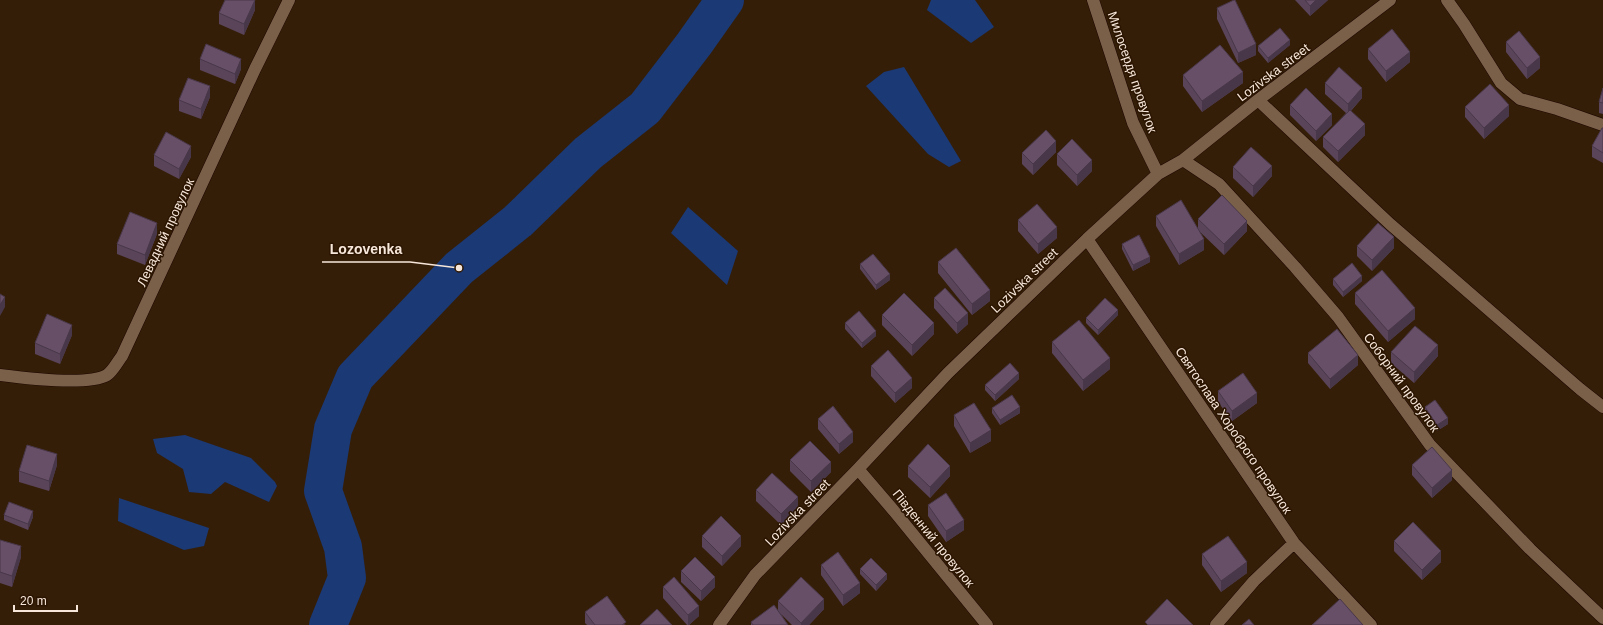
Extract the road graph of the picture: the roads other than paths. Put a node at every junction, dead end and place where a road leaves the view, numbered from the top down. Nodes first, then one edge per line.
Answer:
1 (289, 0) edge
2 (1093, 0) edge
3 (1390, 0) edge
4 (1447, 0) edge
5 (1258, 100) junction
6 (1603, 124) edge
7 (1183, 160) junction
8 (1158, 174) junction
9 (1087, 239) junction
10 (0, 375) edge
11 (1603, 407) edge
12 (858, 469) junction
13 (1294, 543) junction
14 (1603, 618) edge
15 (719, 625) edge
16 (987, 625) edge
17 (1216, 625) edge
18 (1371, 625) edge

1 - 10 street, Левадний провулок
2 - 8 street, Милосердя провулок
3 - 5 street, Lozivska street
4 - 6 street
5 - 7 street, Lozivska street
5 - 11 street
7 - 8 street, Lozivska street
7 - 14 street, Соборний провулок
8 - 9 street, Lozivska street
9 - 12 street, Lozivska street
9 - 13 street, Святослава Хороброго провулок
12 - 15 street, Lozivska street
12 - 16 street, Південний провулок
13 - 17 street
13 - 18 street, Святослава Хороброго провулок

